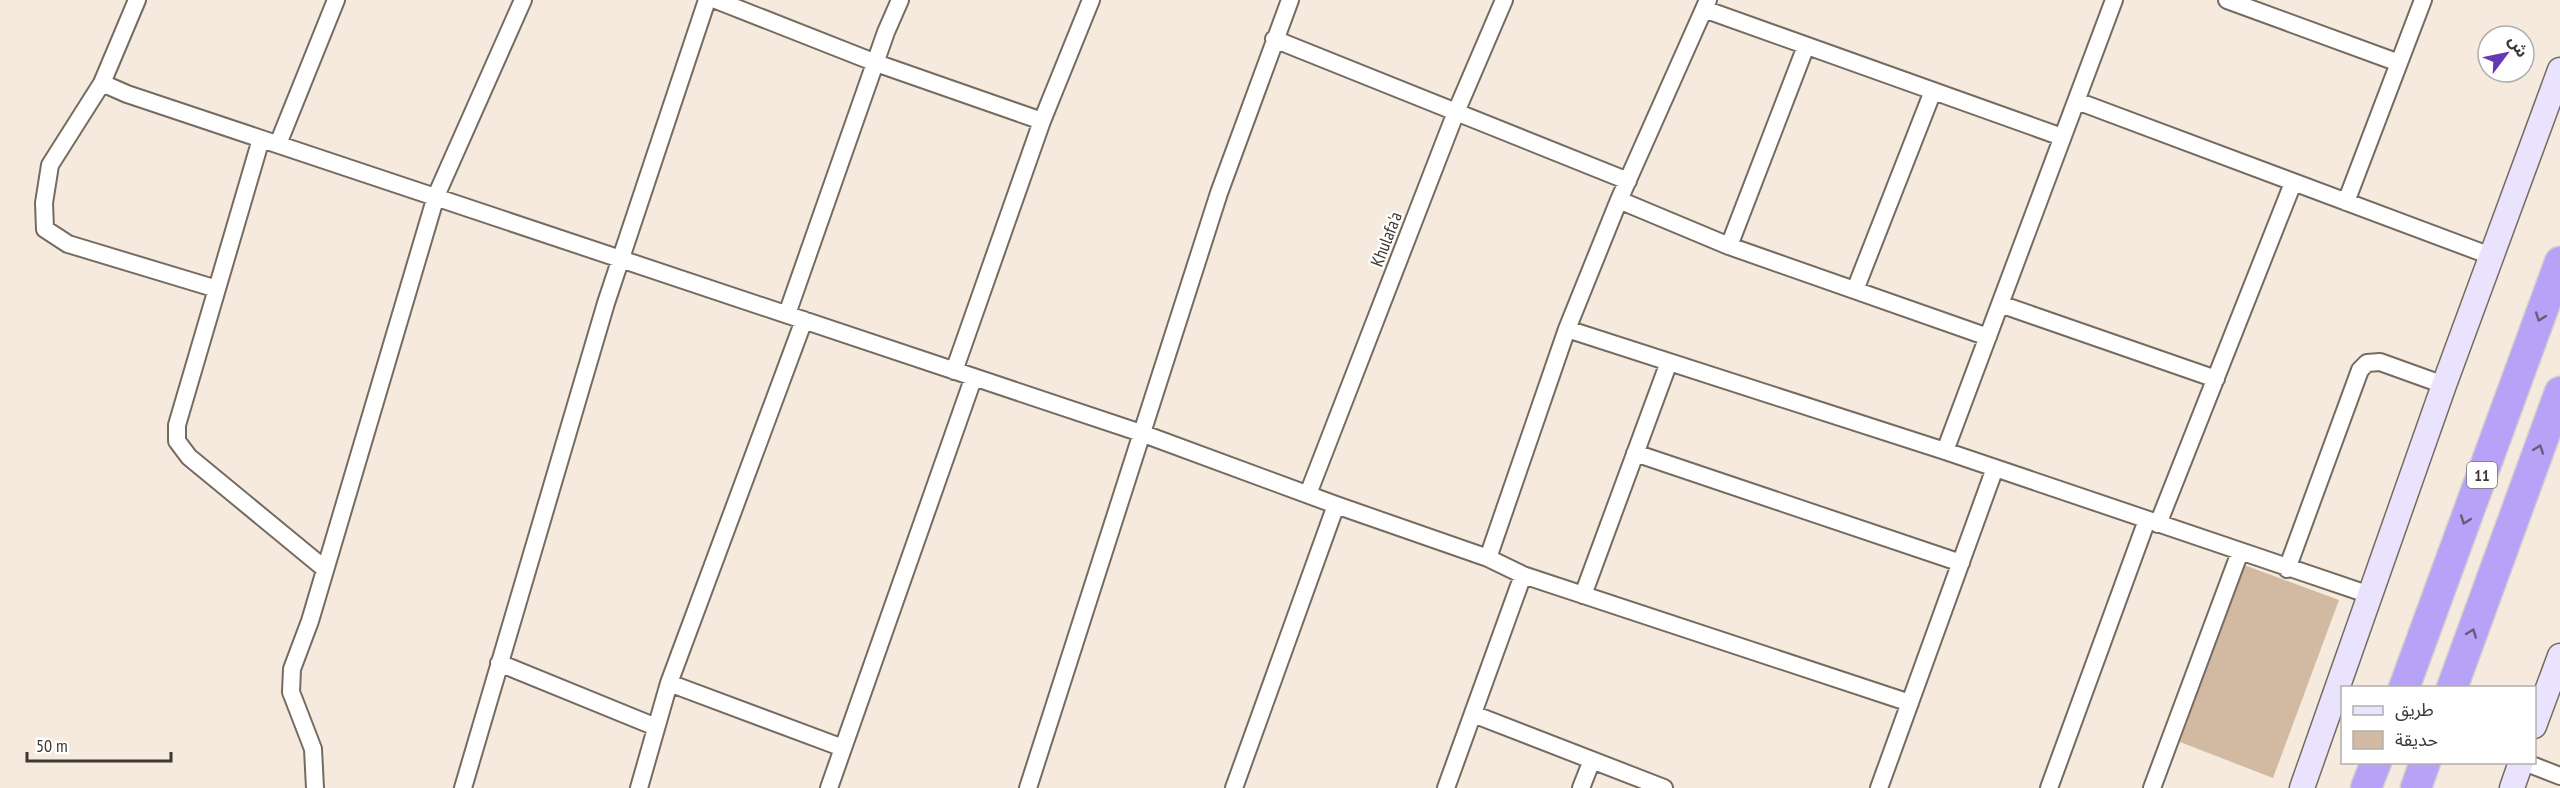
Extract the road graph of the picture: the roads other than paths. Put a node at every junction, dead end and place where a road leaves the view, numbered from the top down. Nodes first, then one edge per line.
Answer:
1 (137, 0) edge
2 (336, 0) edge
3 (523, 0) edge
4 (707, 0) edge
5 (716, 0) edge
6 (900, 0) edge
7 (1091, 0) edge
8 (1290, 0) edge
9 (1504, 0) edge
10 (2114, 0) edge
11 (2228, 0) edge
12 (2422, 0) edge
13 (1706, 5) edge
14 (1274, 39) junction
15 (1806, 46) junction
16 (876, 63) junction
17 (2399, 63) junction
18 (2560, 70) edge
19 (102, 83) junction
20 (1933, 91) junction
21 (2077, 101) junction
22 (1456, 112) junction
23 (1042, 121) junction
24 (2062, 137) junction
25 (261, 139) junction
26 (278, 144) junction
27 (1628, 181) junction
28 (2293, 183) junction
29 (436, 196) junction
30 (1619, 200) junction
31 (2346, 202) junction
32 (1730, 246) junction
33 (2491, 256) junction
34 (620, 260) junction
35 (2560, 262) edge
36 (217, 289) junction
37 (1855, 290) junction
38 (2000, 304) junction
39 (787, 314) junction
40 (804, 320) junction
41 (1567, 329) junction
42 (1988, 337) junction
43 (1669, 362) junction
44 (954, 371) junction
45 (974, 379) junction
46 (2216, 379) junction
47 (2444, 385) junction
48 (2560, 392) edge
49 (1141, 433) junction
50 (1945, 451) junction
51 (1635, 453) junction
52 (1995, 468) junction
53 (1308, 494) junction
54 (1336, 505) junction
55 (2152, 522) junction
56 (2240, 552) junction
57 (1488, 558) junction
58 (1960, 563) junction
59 (2287, 568) junction
60 (325, 569) junction
61 (1523, 575) junction
62 (1583, 595) junction
63 (2370, 595) junction
64 (2560, 656) edge
65 (499, 663) junction
66 (669, 683) junction
67 (2404, 686) edge
68 (2452, 686) edge
69 (1910, 703) junction
70 (1473, 714) junction
71 (2536, 723) edge
72 (656, 727) junction
73 (843, 748) junction
74 (1592, 760) junction
75 (2375, 764) edge
76 (2424, 764) edge
77 (2522, 764) edge
78 (2528, 764) edge
79 (2560, 776) edge
80 (315, 788) edge
81 (463, 788) edge
82 (639, 788) edge
83 (829, 788) edge
84 (1028, 788) edge
85 (1234, 788) edge
86 (1446, 788) edge
87 (1581, 788) edge
88 (1664, 788) edge
89 (1879, 788) edge
90 (2049, 788) edge
91 (2152, 788) edge
92 (2302, 788) edge
93 (2366, 788) edge
94 (2416, 788) edge
95 (2512, 788) edge

1 - 19 street
2 - 26 street
3 - 29 street
4 - 34 street
5 - 16 street
6 - 16 street
7 - 23 street
8 - 14 street
9 - 22 street, Khulafa'a
10 - 21 street
11 - 17 street
12 - 17 street
13 - 15 street
13 - 27 street
14 - 22 street
14 - 49 street
15 - 20 street
15 - 32 street
16 - 23 street
16 - 39 street
17 - 31 street
18 - 33 main road
19 - 25 street
19 - 36 street
20 - 24 street
20 - 37 street
21 - 24 street
21 - 28 street
22 - 27 street
22 - 53 street, Khulafa'a
23 - 44 street
24 - 38 street
25 - 26 street
25 - 36 street
26 - 29 street
27 - 30 street
28 - 31 street
28 - 46 street
29 - 34 street
29 - 60 street
30 - 32 street
30 - 41 street
31 - 33 street
32 - 37 street
33 - 47 main road
34 - 39 street
34 - 65 street
35 -> 67 highway, 11
36 - 60 street
37 - 42 street
38 - 42 street
38 - 46 street
39 - 40 street
40 - 44 street
40 - 66 street
41 - 43 street
41 - 57 street
42 - 50 street
43 - 50 street
43 - 51 street
44 - 45 street
45 - 49 street
45 - 73 street
46 - 55 street
47 - 59 street
47 - 63 main road
68 -> 48 highway, 11
49 - 53 street
49 - 84 street
50 - 52 street
51 - 58 street
51 - 62 street
52 - 55 street
52 - 58 street
53 - 54 street
54 - 57 street
54 - 85 street
55 - 56 street
55 - 90 street
56 - 59 street
56 - 91 street
57 - 61 street
58 - 69 street
59 - 63 street
60 - 80 street
61 - 62 street
61 - 70 street
62 - 69 street
63 - 92 main road
64 - 71 main road
65 - 72 street
65 - 81 street
66 - 72 street
66 - 73 street
69 - 89 street
70 - 74 street
70 - 86 street
72 - 82 street
73 - 83 street
74 - 87 street
74 - 88 street
75 - 93 highway
76 - 94 highway
77 - 95 main road
78 - 79 street

